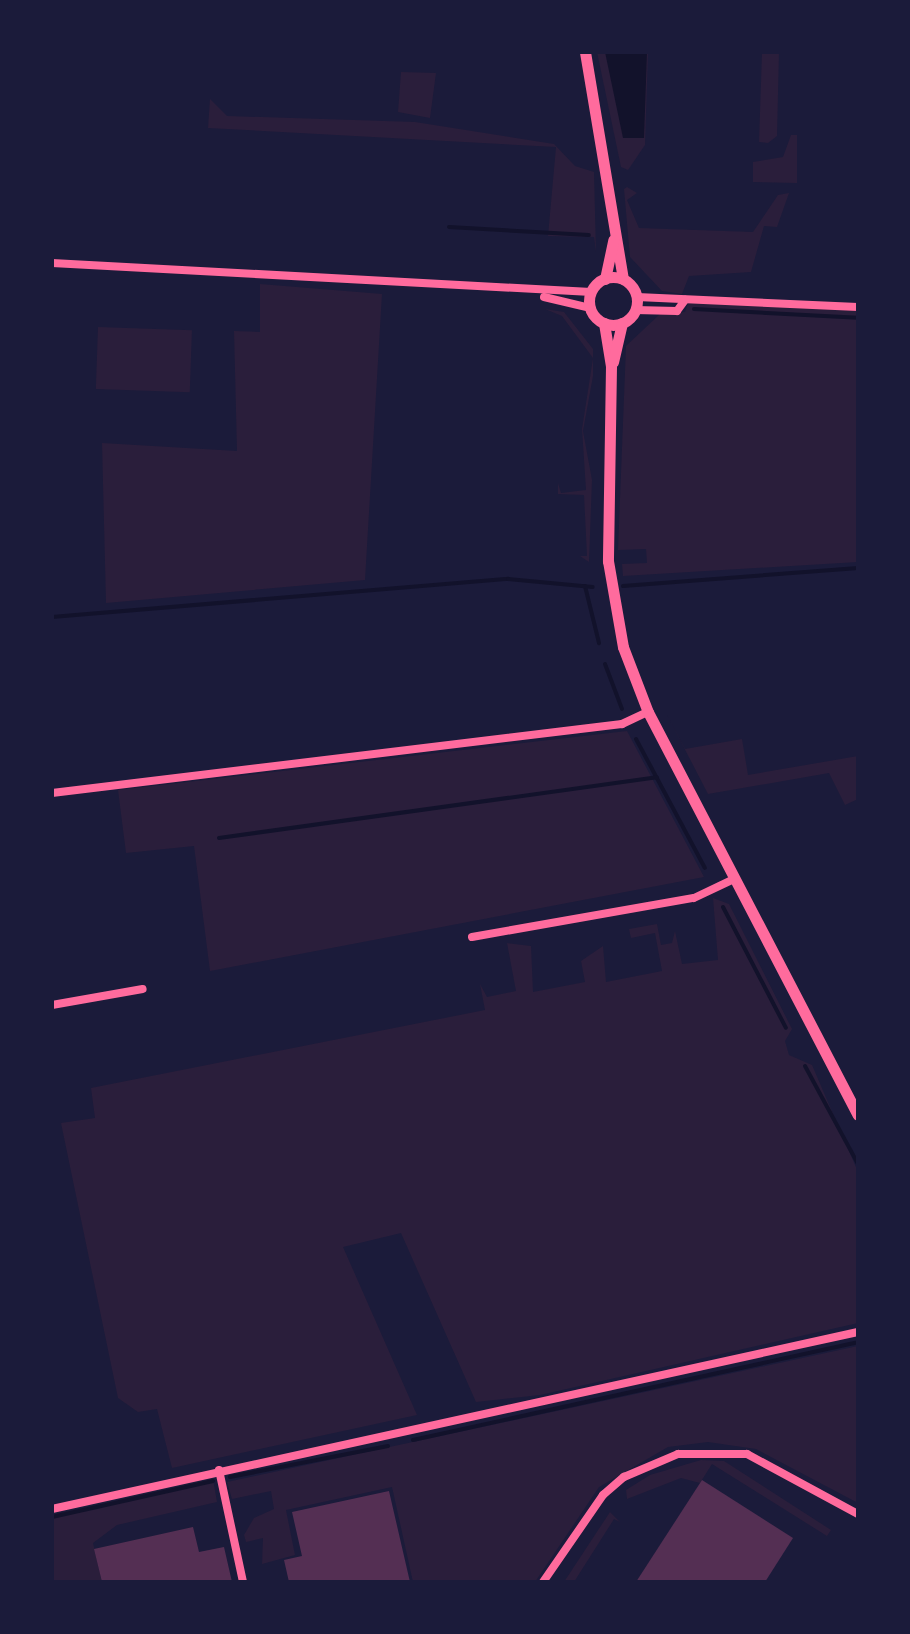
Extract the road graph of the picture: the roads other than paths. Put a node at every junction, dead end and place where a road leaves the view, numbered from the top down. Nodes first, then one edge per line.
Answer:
1 (585, 52) edge
2 (615, 235) junction
3 (52, 263) edge
4 (605, 279) junction
5 (623, 279) junction
6 (591, 292) junction
7 (532, 294) junction
8 (637, 297) junction
9 (682, 300) junction
10 (858, 307) edge
11 (590, 308) junction
12 (635, 310) junction
13 (604, 323) junction
14 (622, 323) junction
15 (611, 366) junction
16 (648, 712) junction
17 (52, 793) edge
18 (734, 879) junction
19 (472, 937) dead end
20 (143, 989) dead end
21 (52, 1005) edge
22 (858, 1115) edge
23 (858, 1332) edge
24 (219, 1470) junction
25 (52, 1509) edge
26 (858, 1514) edge
27 (243, 1582) edge
28 (543, 1582) edge

1 - 2 main road
2 - 4 main road
2 - 5 main road
3 - 7 street
4 - 5 main road
4 - 6 main road
5 - 8 main road
6 - 7 street
6 - 11 main road
7 - 11 street
8 - 9 street
8 - 12 main road
9 - 10 street
9 - 12 street
11 - 13 main road
12 - 14 main road
13 - 14 main road
13 - 15 main road
14 - 15 main road
15 - 16 main road
16 - 17 street
16 - 18 main road
18 - 19 street
18 - 22 main road
20 - 21 street
23 - 24 street
24 - 25 street
24 - 27 street
26 - 28 street

